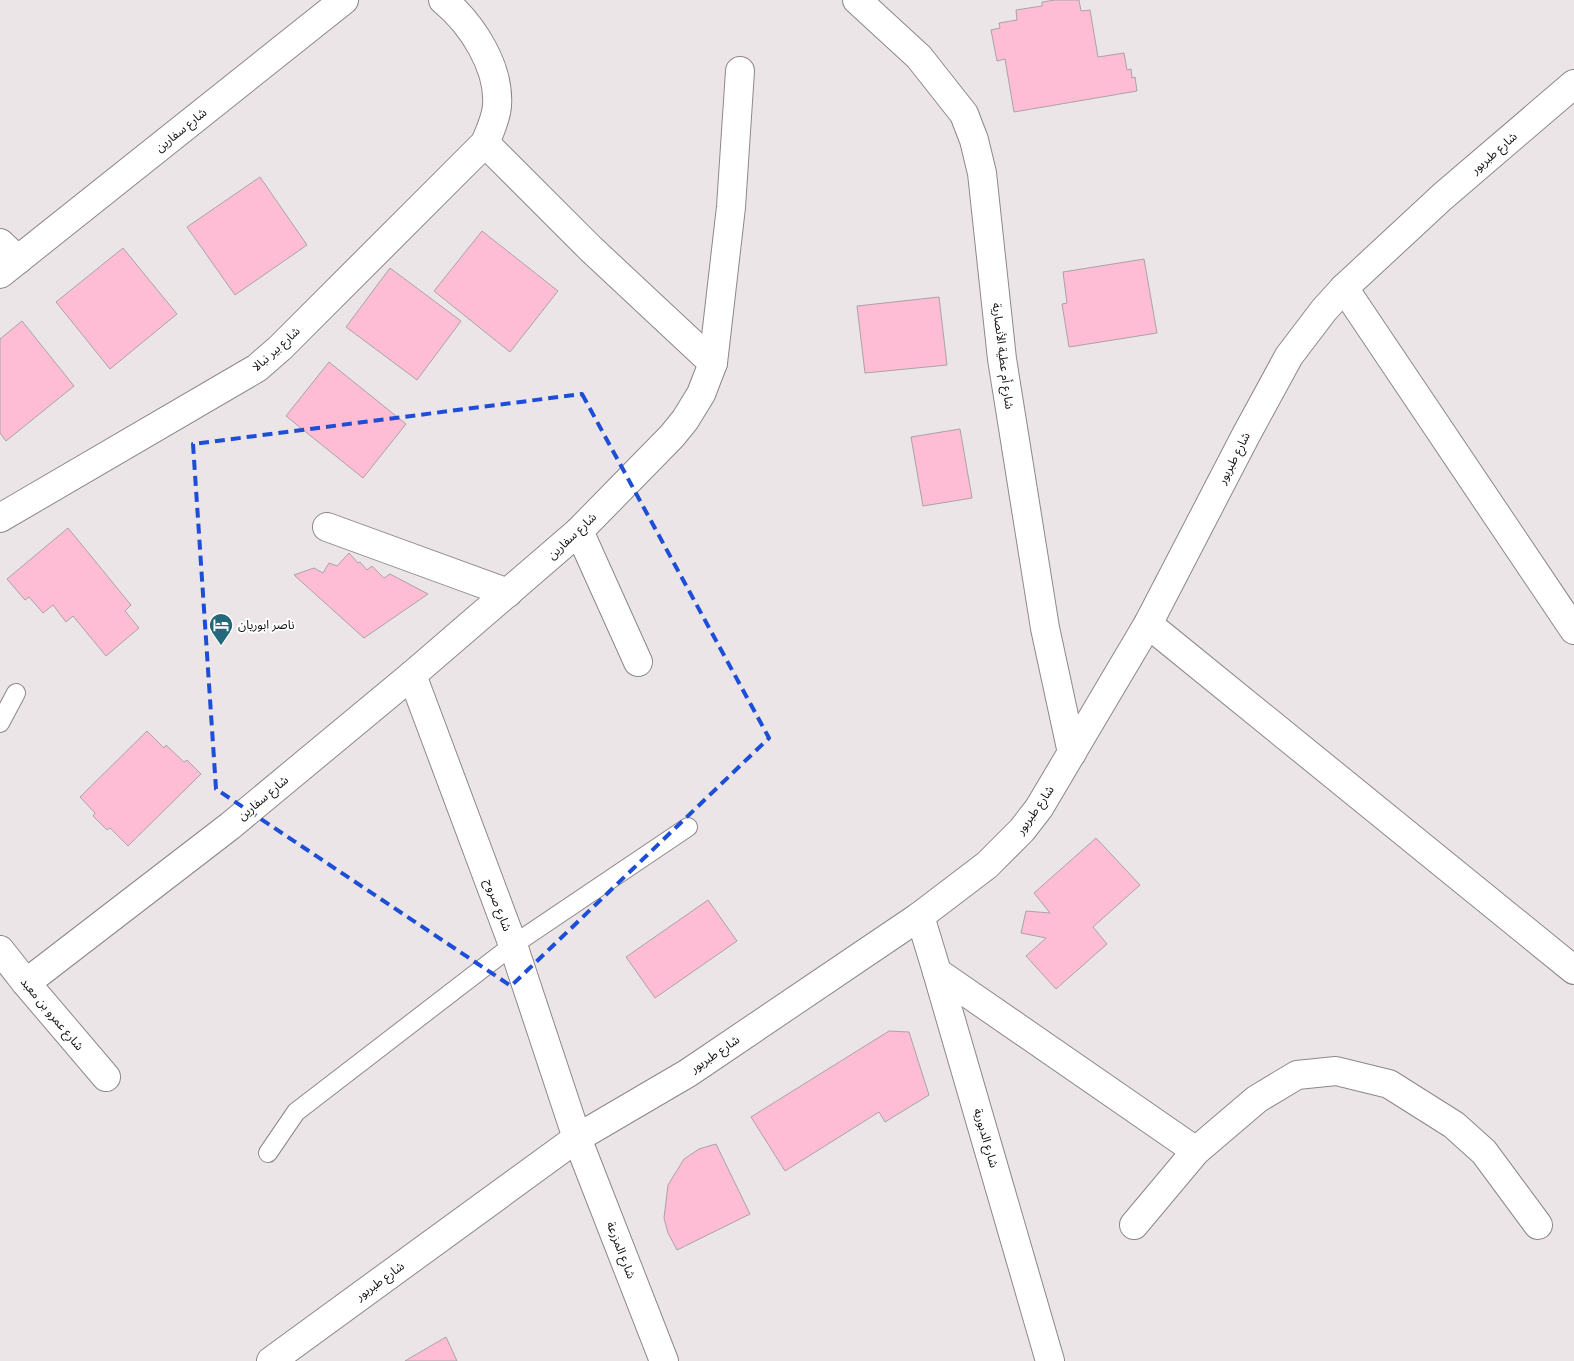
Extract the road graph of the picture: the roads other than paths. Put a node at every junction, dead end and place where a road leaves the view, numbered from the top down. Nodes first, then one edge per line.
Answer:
1 (344, 0) edge
2 (443, 0) edge
3 (856, 0) edge
4 (740, 71) dead end
5 (1574, 84) edge
6 (485, 143) junction
7 (6, 259) edge
8 (1344, 288) junction
9 (713, 362) junction
10 (0, 518) edge
11 (326, 527) dead end
12 (579, 531) junction
13 (508, 593) junction
14 (1148, 624) junction
15 (1574, 630) edge
16 (638, 662) dead end
17 (412, 675) junction
18 (16, 694) dead end
19 (0, 723) edge
20 (1072, 753) junction
21 (688, 827) dead end
22 (920, 916) junction
23 (514, 945) junction
24 (1, 954) edge
25 (1574, 970) edge
26 (938, 972) junction
27 (26, 983) junction
28 (106, 1077) dead end
29 (577, 1138) junction
30 (1196, 1151) junction
31 (268, 1153) dead end
32 (1134, 1225) dead end
33 (1538, 1225) dead end
34 (281, 1358) edge
35 (664, 1361) edge
36 (1050, 1361) edge

1 - 7 street, شارع سفارين
2 - 6 street
3 - 20 street, شارع أم عطية الأنصارية
4 - 9 street, شارع سفارين
5 - 8 street, شارع طبربور
6 - 9 street
6 - 10 street, شارع بير نبالا
8 - 14 street, شارع طبربور
8 - 15 street
9 - 12 street, شارع سفارين
11 - 13 street
12 - 13 street, شارع سفارين
12 - 16 street
13 - 17 street, شارع سفارين
14 - 20 street, شارع طبربور
14 - 25 street
17 - 23 street, شارع صروح
17 - 27 street, شارع سفارين
18 - 19 lane
20 - 22 street, شارع طبربور
21 - 23 lane
22 - 26 street, شارع الدبورية
22 - 29 street, شارع طبربور
23 - 29 street, شارع صروح
23 - 31 lane
24 - 27 street, شارع عمرو بن معبد
26 - 30 street
26 - 36 street, شارع الدبورية
27 - 28 street, شارع عمرو بن معبد
29 - 34 street, شارع طبربور
29 - 35 street, شارع المزرعة
30 - 32 street
30 - 33 street

